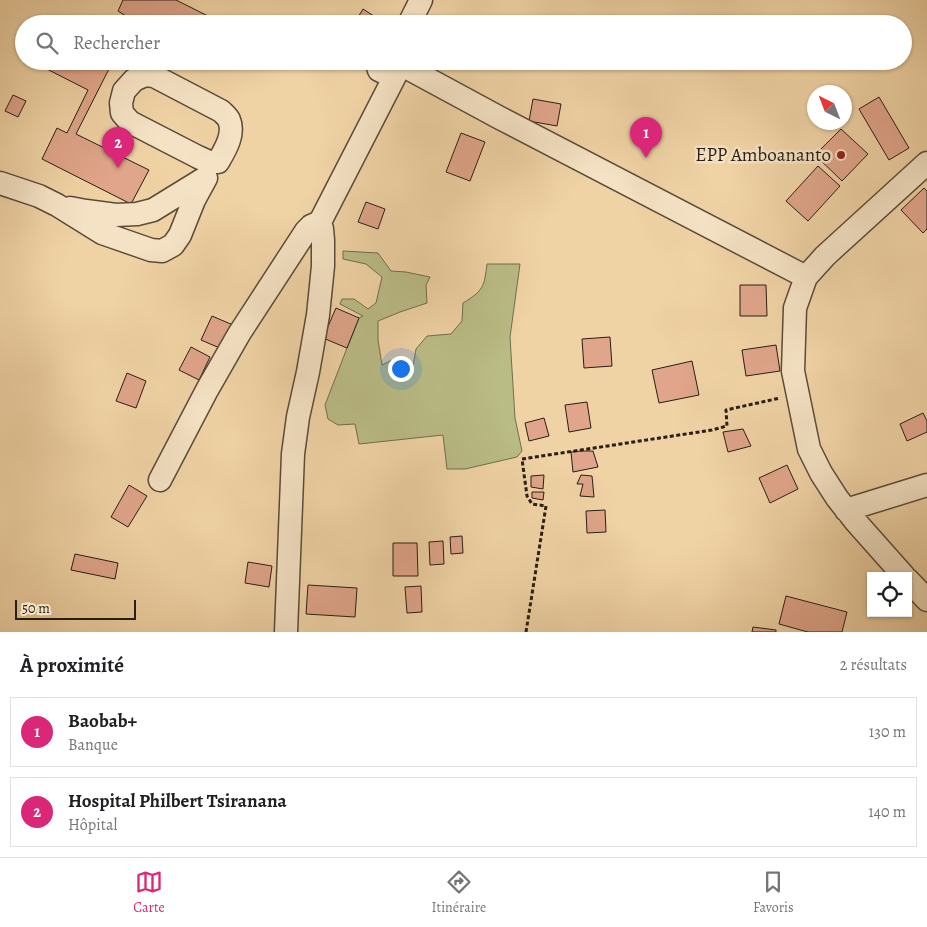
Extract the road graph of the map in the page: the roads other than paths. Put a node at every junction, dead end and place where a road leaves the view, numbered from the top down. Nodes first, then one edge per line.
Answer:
1 (421, 0) edge
2 (414, 15) edge
3 (379, 70) edge
4 (394, 70) edge
5 (398, 70) edge
6 (408, 70) edge
7 (927, 163) edge
8 (212, 170) junction
9 (0, 183) edge
10 (57, 205) junction
11 (320, 222) junction
12 (806, 277) junction
13 (160, 480) dead end
14 (927, 485) edge
15 (846, 510) junction
16 (900, 572) edge
17 (912, 584) edge
18 (927, 600) edge
19 (286, 632) edge

1 - 2 street
3 - 4 street
5 - 11 street
6 - 12 street
7 - 12 street
8 - 8 street
8 - 10 street
8 - 10 street
9 - 10 street
11 - 13 street
11 - 19 street
12 - 15 street
14 - 15 street
15 - 16 street
17 - 18 street

